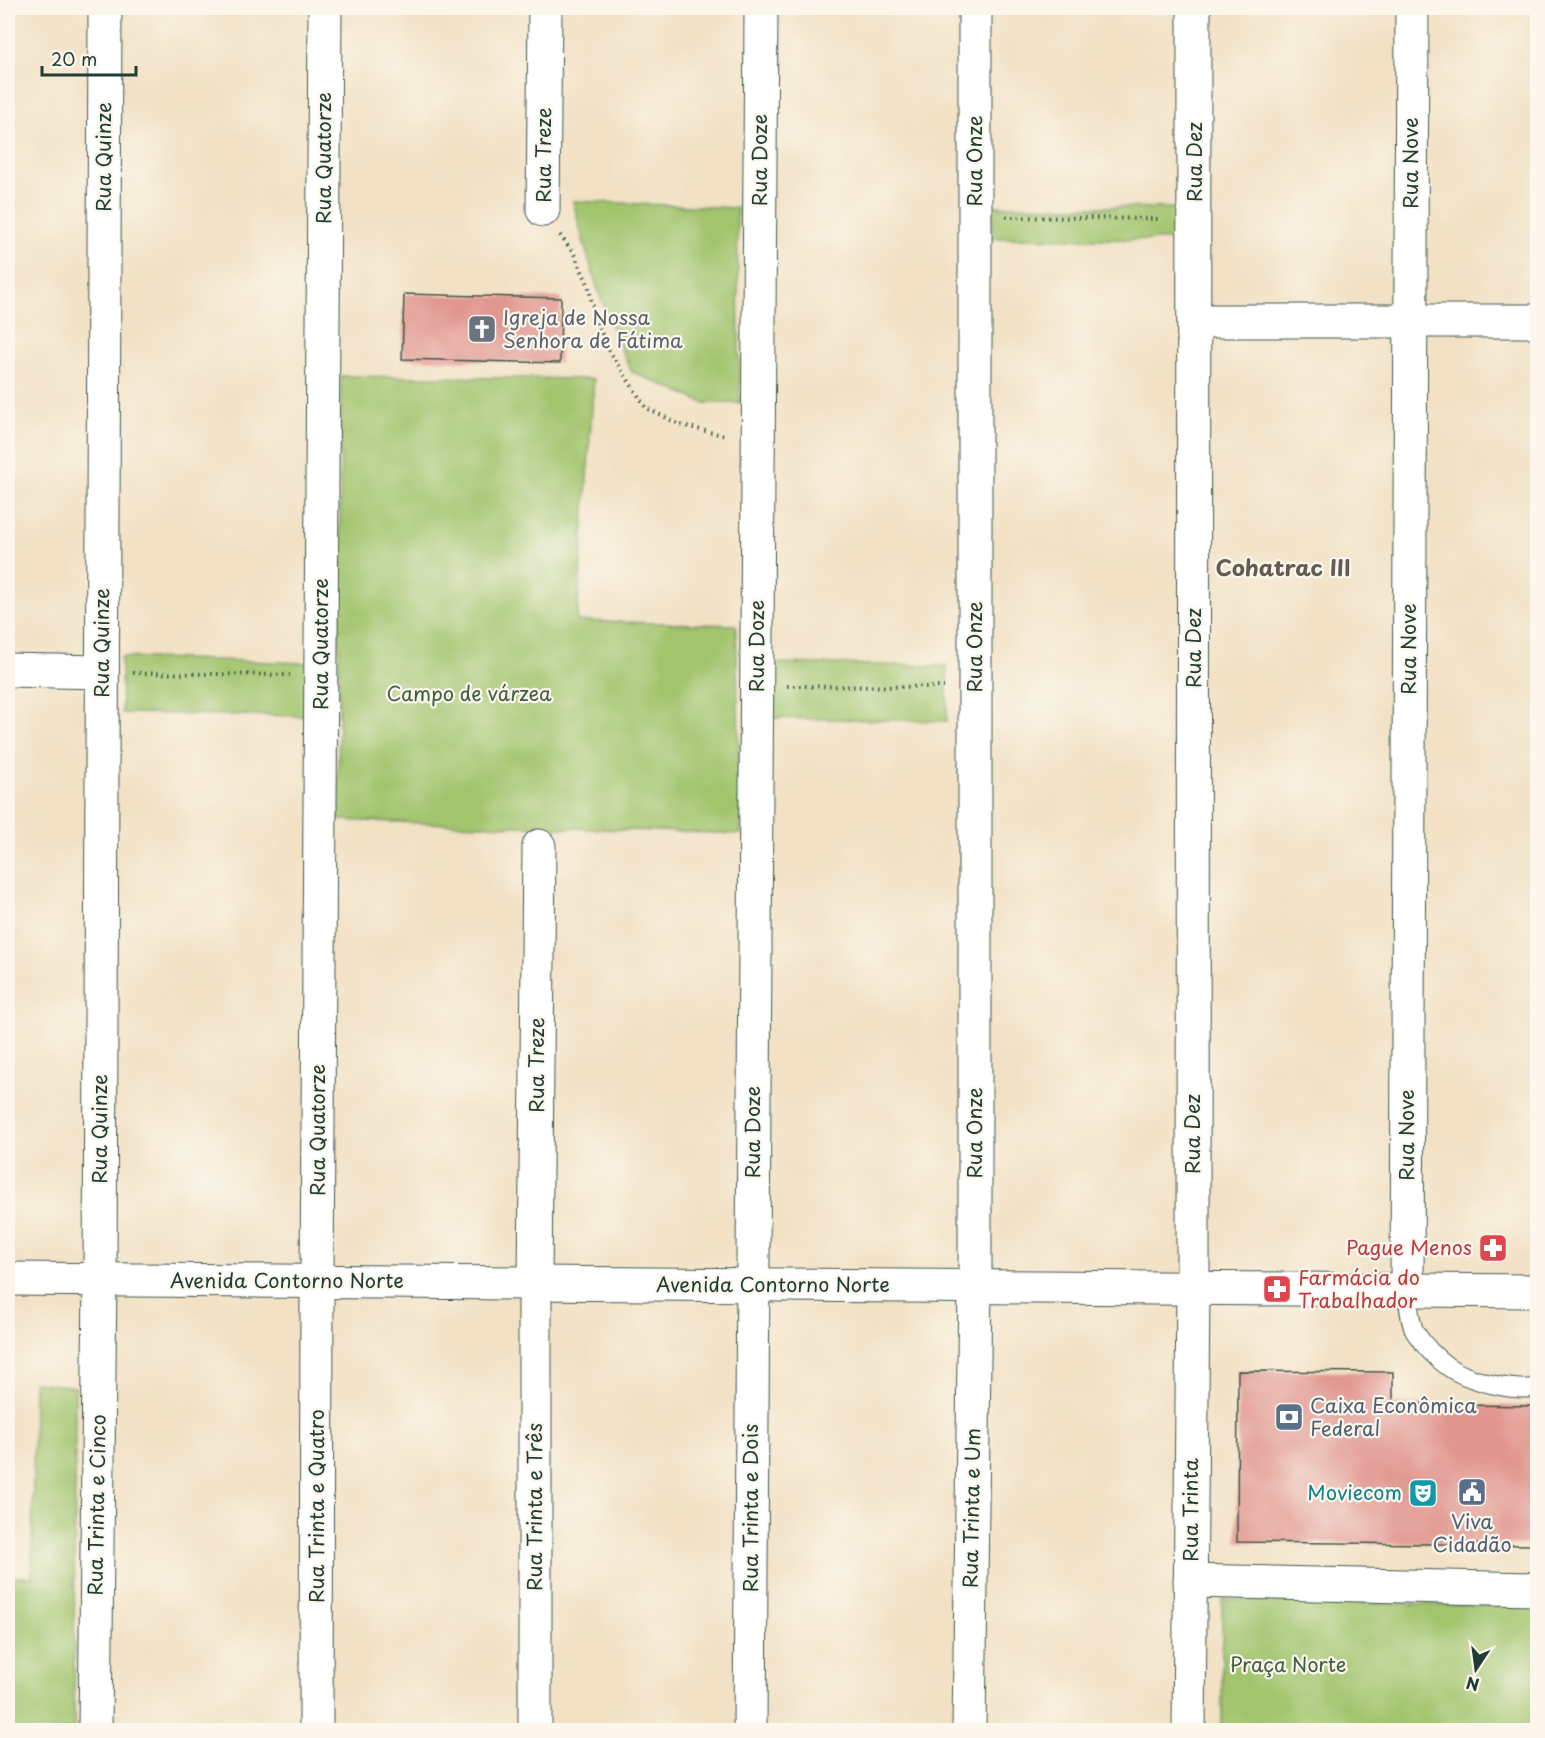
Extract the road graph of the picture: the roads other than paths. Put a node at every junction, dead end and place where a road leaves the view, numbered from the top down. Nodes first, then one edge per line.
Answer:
1 (105, 8) edge
2 (325, 8) edge
3 (544, 8) edge
4 (761, 8) edge
5 (975, 8) edge
6 (1194, 8) edge
7 (1412, 8) edge
8 (543, 210) road end
9 (1194, 321) junction
10 (1411, 321) junction
11 (1538, 321) edge
12 (8, 670) edge
13 (102, 672) junction
14 (539, 846) dead end
15 (8, 1279) edge
16 (100, 1279) junction
17 (317, 1281) junction
18 (535, 1283) junction
19 (752, 1285) junction
20 (975, 1286) junction
21 (1193, 1289) junction
22 (1407, 1290) junction
23 (1538, 1292) edge
24 (1538, 1388) edge
25 (1190, 1581) junction
26 (1538, 1589) edge
27 (94, 1731) edge
28 (316, 1731) edge
29 (536, 1731) edge
30 (750, 1731) edge
31 (969, 1731) edge
32 (1189, 1731) edge

1 - 13 street, Rua Quinze
2 - 17 street, Rua Quatorze
3 - 8 street, Rua Treze
4 - 19 street, Rua Doze
5 - 20 street, Rua Onze
6 - 9 street, Rua Dez
7 - 10 street, Rua Nove
9 - 10 street
9 - 21 street, Rua Dez
10 - 11 street
10 - 22 street, Rua Nove
12 - 13 street
13 - 16 street, Rua Quinze
14 - 18 street, Rua Treze
15 - 16 street, Avenida Contorno Norte
16 - 17 street, Avenida Contorno Norte
16 - 27 street, Rua Trinta e Cinco
17 - 18 street, Avenida Contorno Norte
17 - 28 street, Rua Trinta e Quatro
18 - 19 street, Avenida Contorno Norte
18 - 29 street, Rua Trinta e Três
19 - 20 street, Avenida Contorno Norte
19 - 30 street, Rua Trinta e Dois
20 - 21 street, Avenida Contorno Norte
20 - 31 street, Rua Trinta e Um
21 - 22 street, Avenida Contorno Norte
21 - 25 street, Rua Trinta
22 - 23 street, Avenida Contorno Norte
22 - 24 lane
25 - 26 street
25 - 32 street, Rua Trinta

